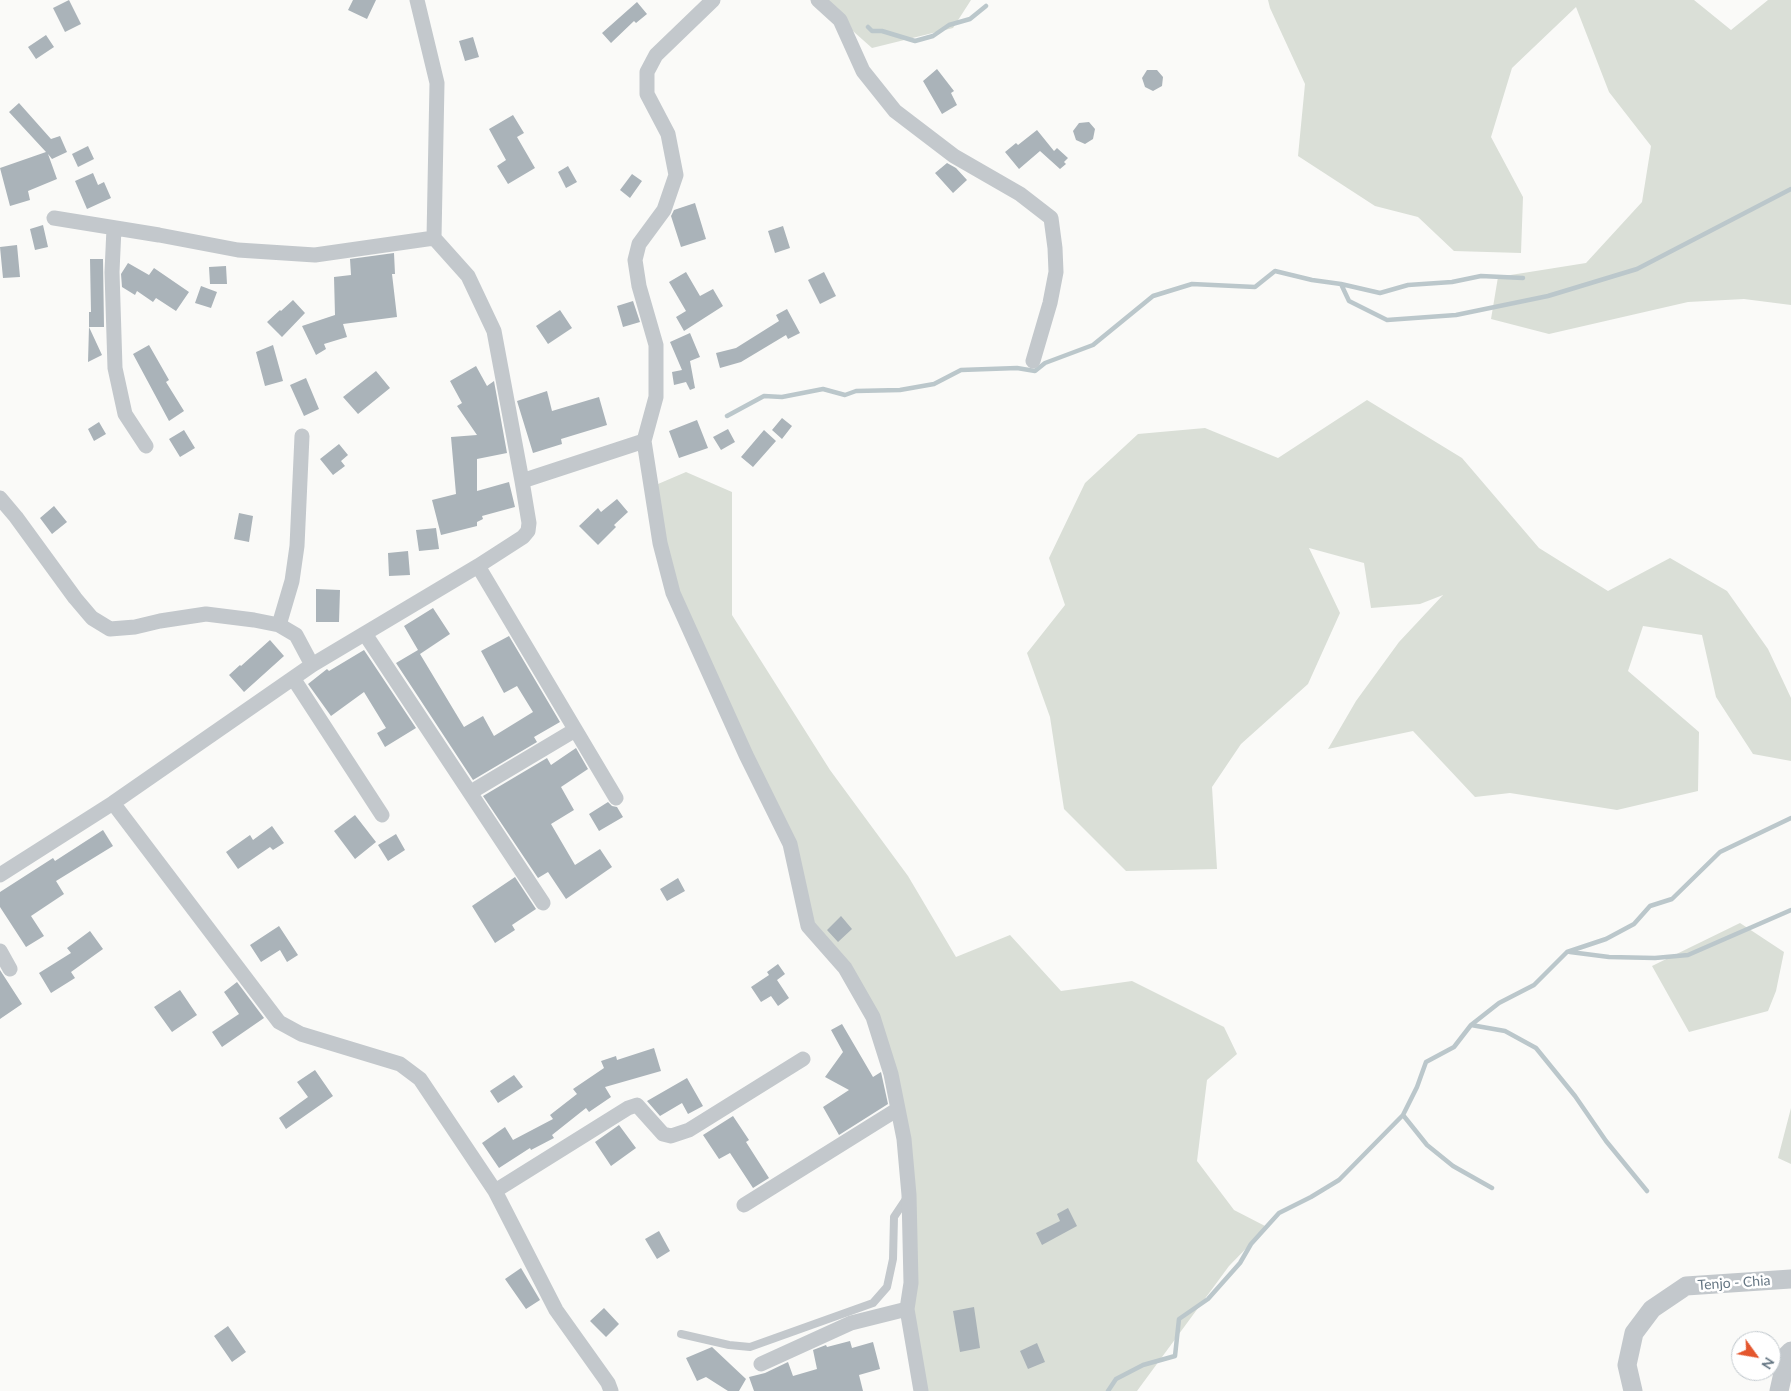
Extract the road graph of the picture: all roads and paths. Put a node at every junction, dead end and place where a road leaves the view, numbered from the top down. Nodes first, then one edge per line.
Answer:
1 (417, 0) edge
2 (713, 0) edge
3 (818, 0) edge
4 (54, 218) dead end
5 (114, 228) junction
6 (434, 238) junction
7 (1033, 361) dead end
8 (302, 436) dead end
9 (644, 440) junction
10 (146, 446) dead end
11 (522, 481) junction
12 (0, 498) edge
13 (478, 566) junction
14 (279, 625) junction
15 (365, 634) junction
16 (312, 665) junction
17 (293, 678) junction
18 (575, 730) junction
19 (471, 792) junction
20 (616, 798) dead end
21 (113, 803) junction
22 (382, 815) dead end
23 (0, 875) edge
24 (543, 903) dead end
25 (0, 951) edge
26 (10, 969) dead end
27 (803, 1060) dead end
28 (898, 1109) junction
29 (495, 1191) junction
30 (909, 1195) junction
31 (744, 1205) dead end
32 (1791, 1280) edge
33 (907, 1309) junction
34 (681, 1334) dead end
35 (1791, 1351) edge
36 (760, 1364) dead end
37 (605, 1388) edge
38 (921, 1391) edge
39 (1633, 1391) edge
40 (1779, 1391) edge

1 - 6 street
2 - 9 street
3 - 7 street
4 - 5 street
5 - 6 street
5 - 10 street
6 - 11 street
8 - 14 street
9 - 11 street
9 - 28 street
11 - 13 street
12 - 14 street
13 - 15 street
13 - 18 street
14 - 16 street
15 - 16 street
15 - 19 street
16 - 17 street
17 - 21 street
17 - 22 street
18 - 19 street
18 - 20 street
19 - 24 street
21 - 23 street
21 - 29 street
25 - 26 street
27 - 29 street
28 - 30 street
28 - 31 street
29 - 37 street
30 - 33 street
30 - 34 lane
32 - 39 street, Tenjo - Chia
33 - 36 street
33 - 38 street
35 - 40 street

